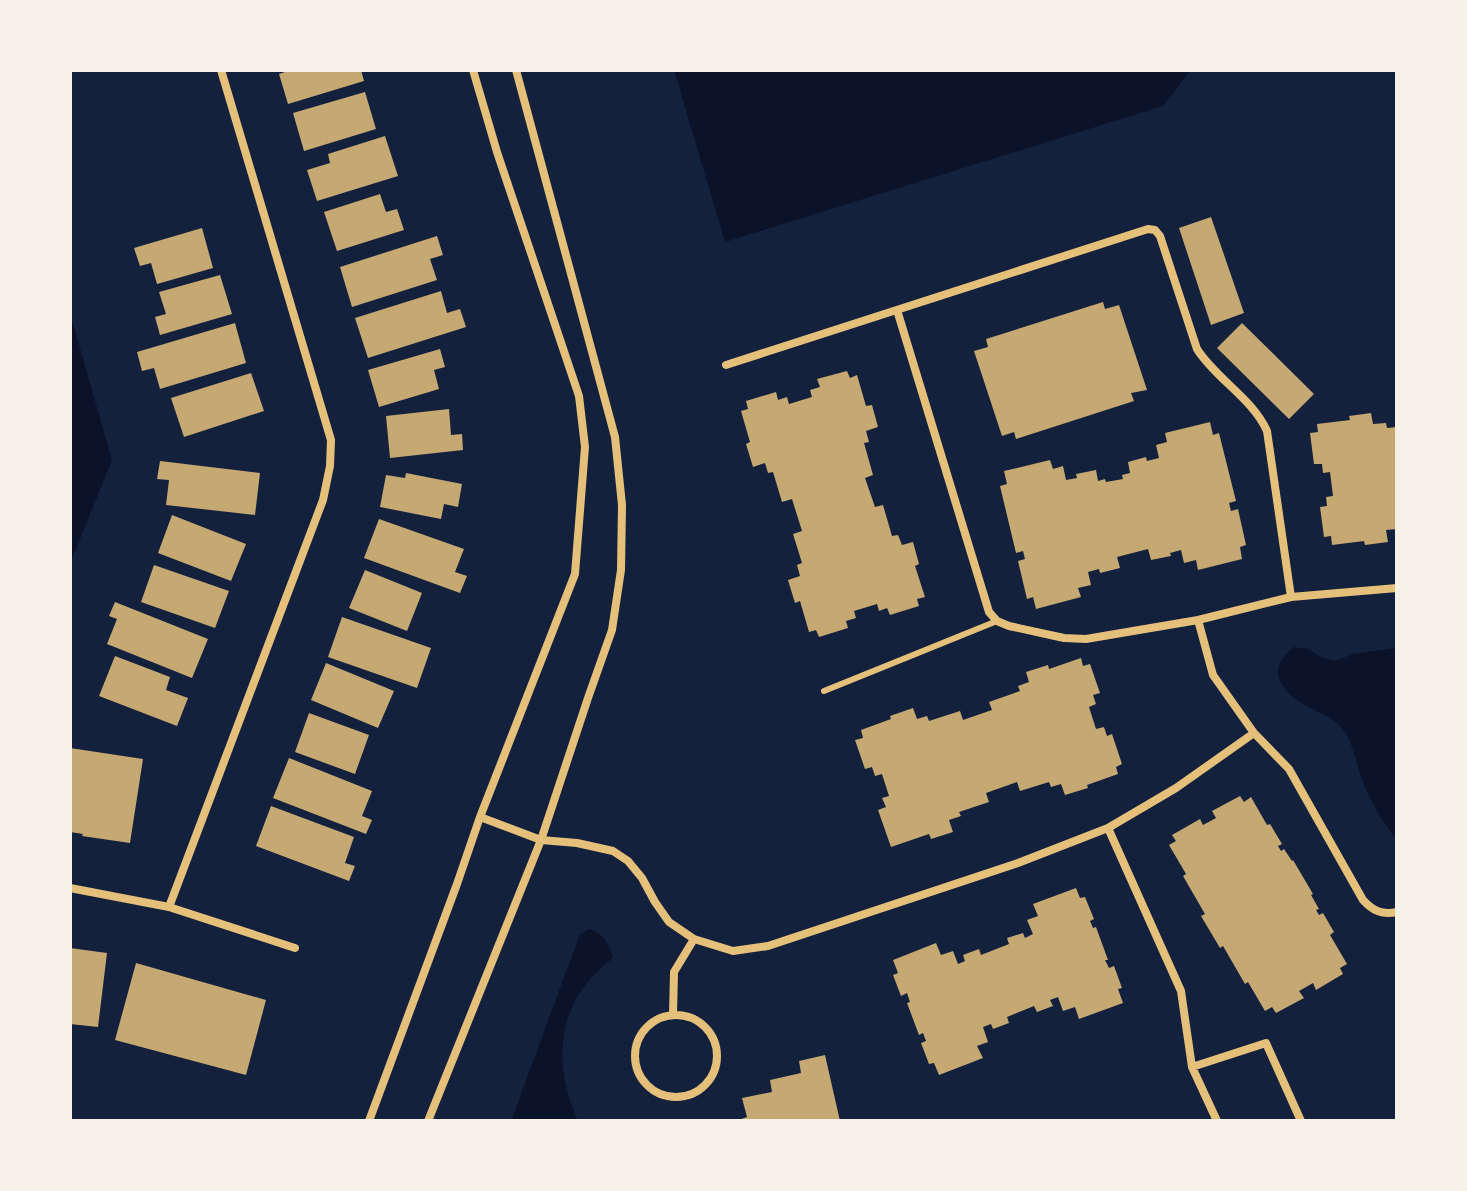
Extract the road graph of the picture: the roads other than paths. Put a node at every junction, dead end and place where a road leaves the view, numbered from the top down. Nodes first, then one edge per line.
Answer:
1 (221, 70) edge
2 (473, 70) edge
3 (516, 70) edge
4 (897, 310) junction
5 (726, 365) dead end
6 (1397, 588) edge
7 (1291, 597) junction
8 (1198, 620) junction
9 (997, 621) junction
10 (824, 691) dead end
11 (1254, 733) junction
12 (480, 817) junction
13 (1108, 828) junction
14 (541, 840) junction
15 (70, 888) edge
16 (169, 907) junction
17 (1397, 912) edge
18 (694, 939) junction
19 (295, 948) dead end
20 (673, 1015) junction
21 (1192, 1067) junction
22 (369, 1121) edge
23 (428, 1121) edge
24 (1217, 1121) edge
25 (1301, 1121) edge

1 - 16 street
2 - 12 street
3 - 14 street
4 - 5 street
4 - 7 street
4 - 9 street
6 - 7 street
7 - 8 street
8 - 9 street
8 - 11 street
9 - 10 lane
11 - 13 street
11 - 17 street
12 - 14 street
12 - 22 street
13 - 18 street
13 - 21 street
14 - 18 street
14 - 23 street
15 - 16 street
16 - 19 street
18 - 20 street
20 - 20 street
21 - 24 street
21 - 25 street

